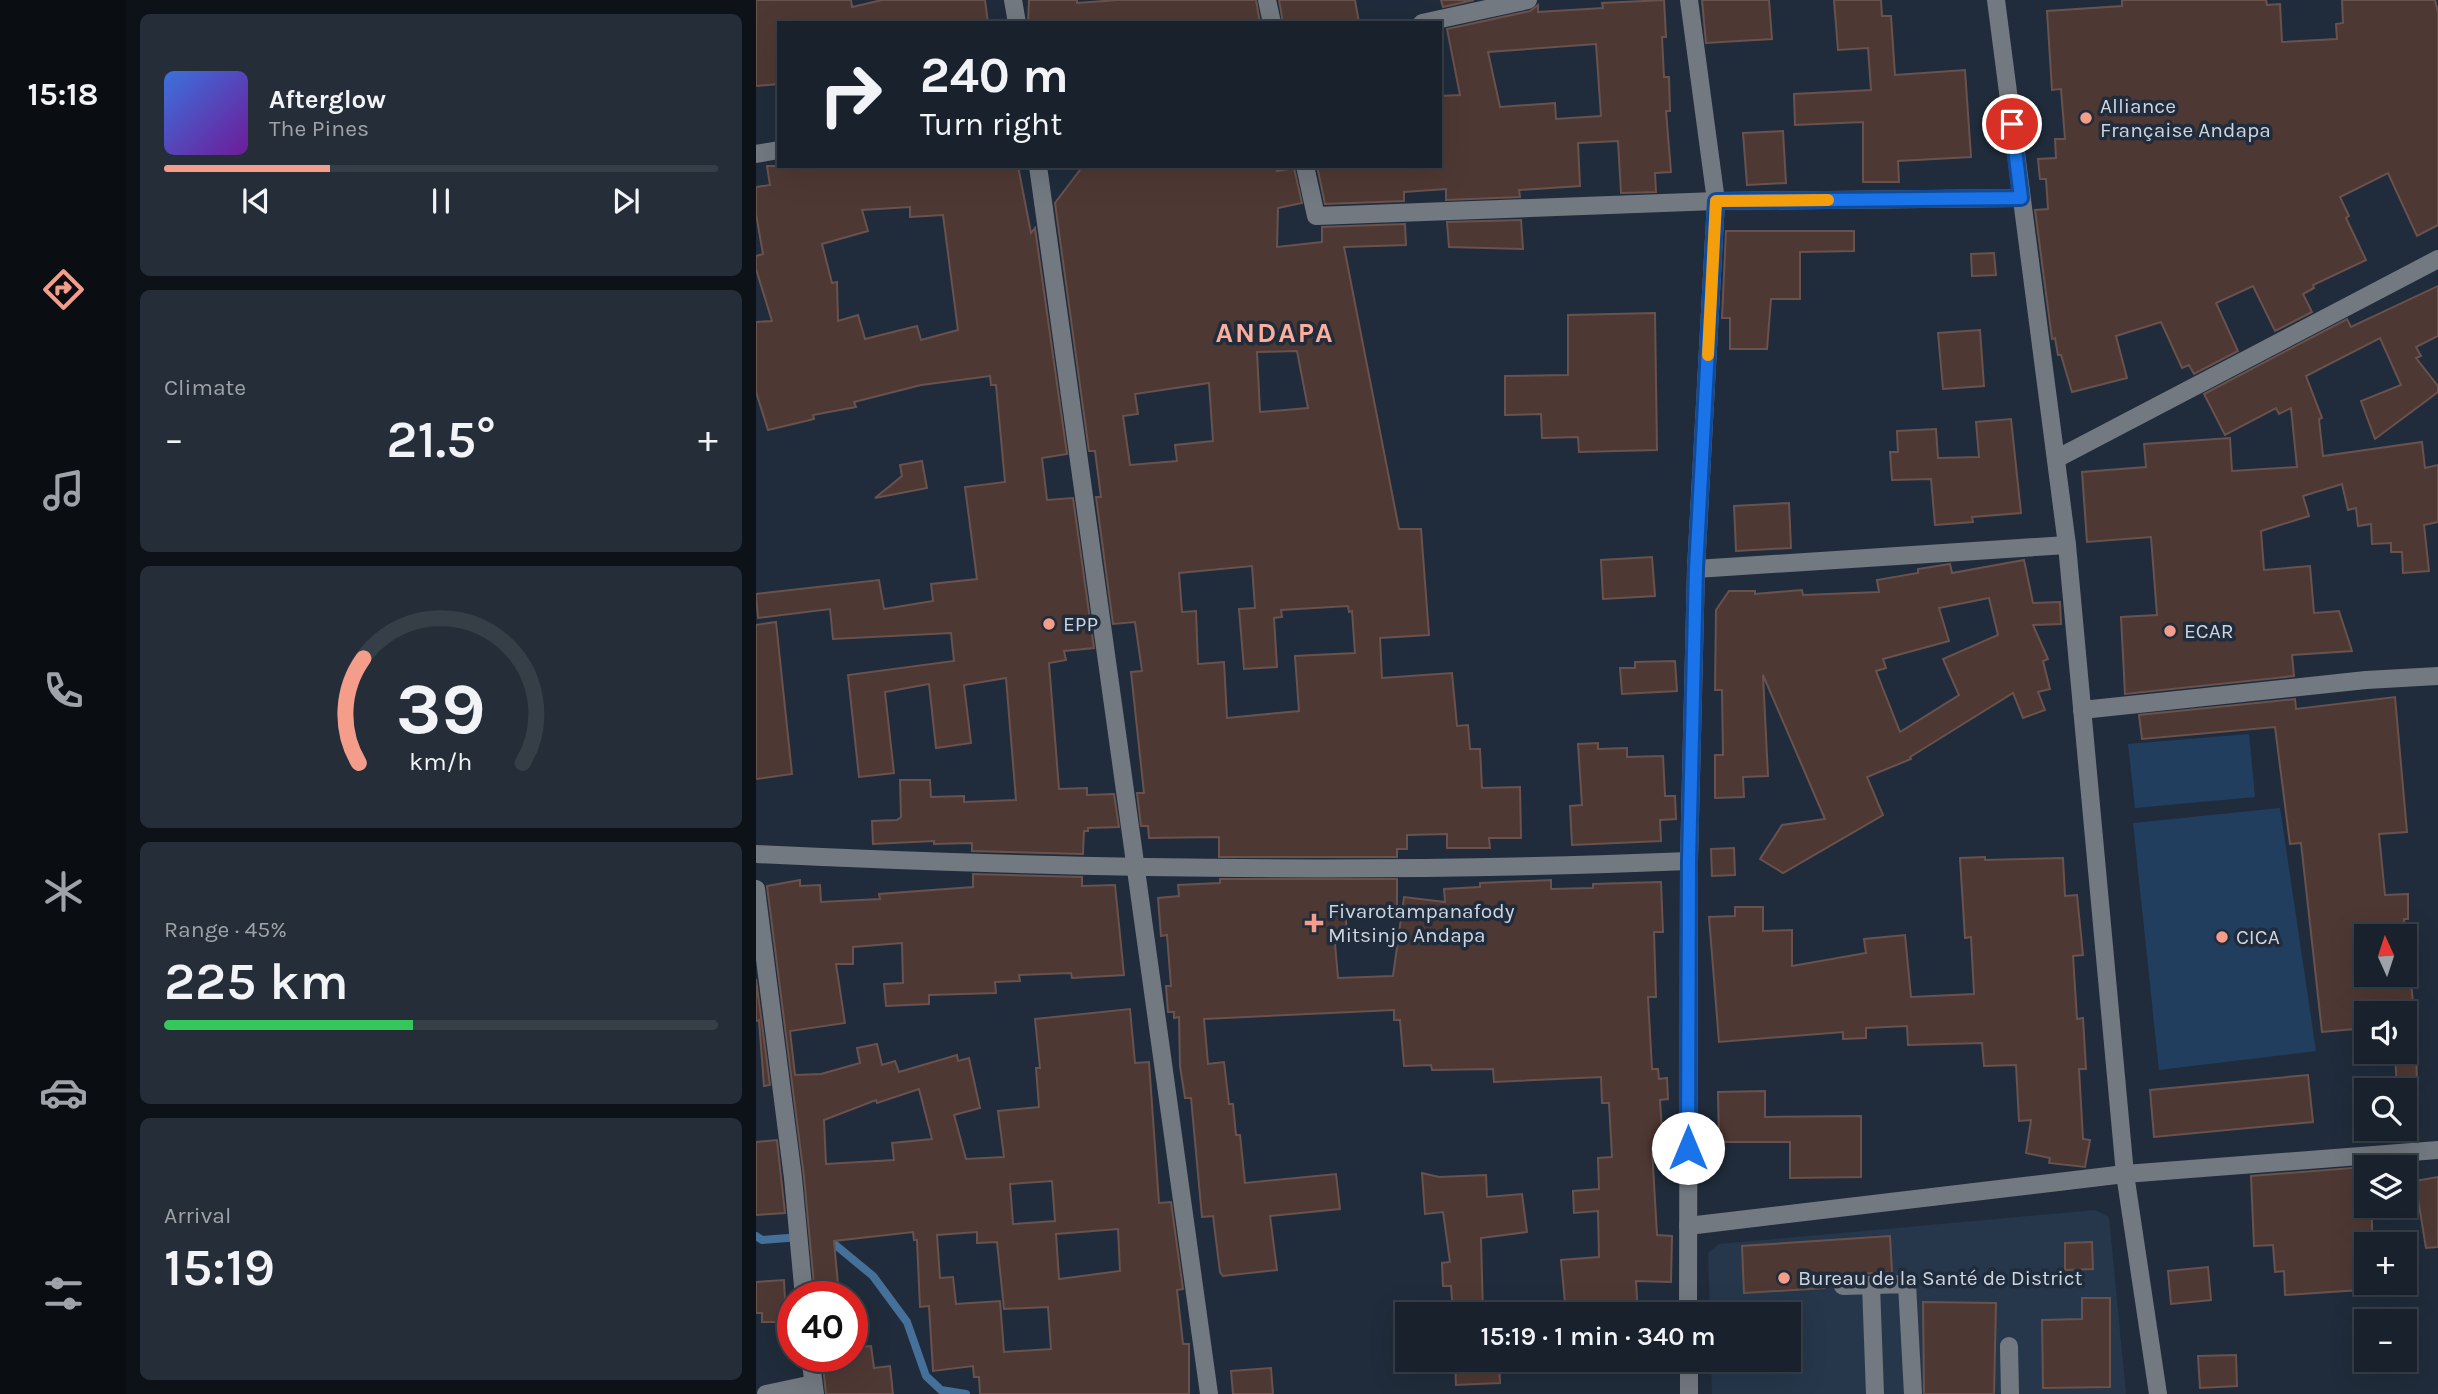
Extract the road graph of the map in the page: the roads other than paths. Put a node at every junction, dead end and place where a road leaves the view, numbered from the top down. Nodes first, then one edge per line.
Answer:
1 (1013, 0) edge
2 (1267, 0) edge
3 (1528, 0) edge
4 (1689, 0) edge
5 (1996, 0) edge
6 (1017, 21) edge
7 (1272, 21) edge
8 (1431, 21) edge
9 (777, 150) edge
10 (756, 154) edge
11 (1038, 168) edge
12 (1305, 168) edge
13 (2021, 198) junction
14 (1716, 201) junction
15 (2438, 259) edge
16 (2056, 458) junction
17 (2067, 545) junction
18 (1696, 569) junction
19 (2438, 676) edge
20 (2082, 710) junction
21 (756, 854) edge
22 (1689, 861) junction
23 (1135, 866) junction
24 (756, 890) edge
25 (2438, 1150) edge
26 (2125, 1174) junction
27 (1688, 1226) junction
28 (803, 1281) edge
29 (1871, 1285) junction
30 (1843, 1286) dead end
31 (1688, 1302) edge
32 (2009, 1346) dead end
33 (1689, 1372) edge
34 (814, 1389) edge
35 (766, 1394) edge
36 (1209, 1394) edge
37 (1689, 1394) edge
38 (1875, 1394) edge
39 (1913, 1394) edge
40 (2010, 1394) edge
41 (2158, 1394) edge

1 - 6 street
2 - 7 street
3 - 8 street
4 - 14 street
5 - 13 street
9 - 10 street
11 - 23 street
12 - 14 street
13 - 14 street
13 - 16 street
14 - 18 street
15 - 16 street
16 - 17 street
17 - 18 street
17 - 20 street
18 - 22 street
19 - 20 street
20 - 26 street
21 - 23 street
22 - 23 street
22 - 27 street
23 - 36 street
24 - 28 street
25 - 26 street
26 - 27 street
26 - 41 street
27 - 31 street
29 - 30 street
29 - 38 street
29 - 39 street
32 - 40 street
33 - 37 street
34 - 35 street

